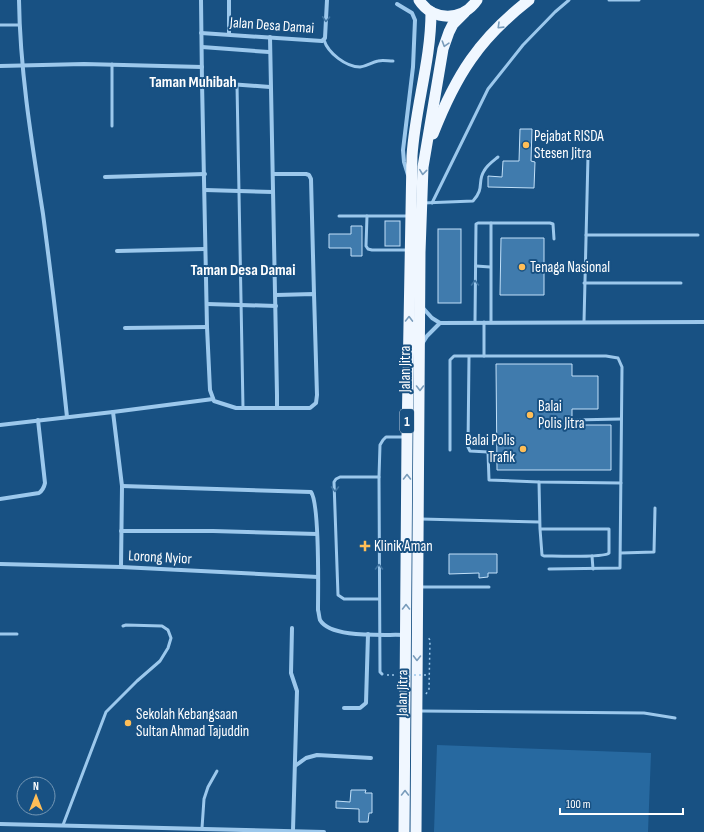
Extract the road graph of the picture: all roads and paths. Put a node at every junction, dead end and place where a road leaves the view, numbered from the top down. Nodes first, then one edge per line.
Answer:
1 (19, 0) edge
2 (201, 0) edge
3 (229, 0) edge
4 (327, 0) edge
5 (419, 0) edge
6 (477, 0) edge
7 (529, 0) edge
8 (569, 0) edge
9 (610, 0) edge
10 (639, 0) edge
11 (398, 4) dead end
12 (431, 12) junction
13 (465, 12) junction
14 (0, 25) edge
15 (19, 25) junction
16 (201, 33) junction
17 (229, 34) junction
18 (270, 37) junction
19 (325, 39) junction
20 (202, 47) junction
21 (270, 52) junction
22 (393, 61) dead end
23 (112, 64) junction
24 (23, 65) junction
25 (0, 66) edge
26 (202, 67) junction
27 (202, 82) junction
28 (237, 85) junction
29 (270, 87) junction
30 (112, 126) dead end
31 (425, 154) junction
32 (588, 156) dead end
33 (498, 157) dead end
34 (205, 174) junction
35 (273, 174) junction
36 (105, 176) dead end
37 (411, 181) junction
38 (205, 190) junction
39 (238, 191) junction
40 (273, 192) junction
41 (426, 203) junction
42 (339, 216) dead end
43 (367, 216) junction
44 (411, 216) junction
45 (491, 223) junction
46 (586, 235) junction
47 (698, 235) dead end
48 (554, 239) dead end
49 (205, 249) junction
50 (410, 250) junction
51 (117, 251) dead end
52 (476, 266) junction
53 (490, 267) junction
54 (584, 283) junction
55 (682, 283) dead end
56 (314, 294) junction
57 (276, 295) junction
58 (207, 304) junction
59 (420, 304) junction
60 (241, 305) junction
61 (276, 306) junction
62 (475, 322) junction
63 (484, 322) junction
64 (490, 322) junction
65 (584, 322) junction
66 (704, 322) edge
67 (440, 323) junction
68 (207, 327) junction
69 (125, 328) dead end
70 (420, 349) junction
71 (484, 356) junction
72 (469, 357) junction
73 (213, 399) junction
74 (243, 408) junction
75 (277, 408) junction
76 (112, 412) junction
77 (67, 416) junction
78 (621, 419) junction
79 (38, 420) junction
80 (573, 420) dead end
81 (0, 425) edge
82 (407, 437) junction
83 (450, 450) dead end
84 (379, 477) junction
85 (539, 482) junction
86 (621, 483) junction
87 (122, 486) junction
88 (0, 499) edge
89 (655, 508) dead end
90 (419, 519) junction
91 (539, 522) junction
92 (540, 529) junction
93 (121, 531) junction
94 (317, 534) junction
95 (621, 553) junction
96 (592, 556) junction
97 (0, 564) edge
98 (121, 567) junction
99 (549, 569) dead end
100 (593, 569) junction
101 (318, 576) junction
102 (418, 587) junction
103 (489, 588) dead end
104 (378, 599) junction
105 (123, 626) dead end
106 (292, 628) dead end
107 (0, 634) edge
108 (17, 634) dead end
109 (368, 634) junction
110 (379, 634) junction
111 (406, 635) junction
112 (382, 674) dead end
113 (399, 675) dead end
114 (427, 675) dead end
115 (344, 708) dead end
116 (417, 710) junction
117 (676, 718) dead end
118 (371, 758) dead end
119 (295, 766) junction
120 (217, 771) dead end
121 (0, 824) edge
122 (63, 825) junction
123 (202, 828) junction
124 (293, 830) junction
125 (239, 831) edge
126 (300, 831) edge
127 (324, 832) edge
128 (404, 832) edge
129 (416, 832) edge

1 - 15 street
2 - 16 street
3 - 17 street
4 -> 19 street, Jalan Desa Damai
5 - 12 highway
6 - 13 highway, 1
7 -> 31 highway
8 - 41 lane
9 - 10 lane
11 - 37 street
12 - 13 highway
12 - 37 highway, Jalan Jitra / 1
13 -> 31 highway, Jalan Jitra / 1
14 - 15 lane
15 - 24 street
16 - 17 street, Jalan Desa Damai
16 - 20 street
17 - 18 street, Jalan Desa Damai
18 - 19 street, Jalan Desa Damai
18 - 21 street
19 - 22 lane
20 - 21 street
20 - 26 street
21 - 29 street
23 - 24 street
23 - 26 street
23 - 30 lane
24 - 25 street
24 - 77 street
26 - 27 street
27 - 28 street
27 - 34 street
28 - 29 street
28 - 39 lane
29 - 35 street
31 -> 41 highway, Jalan Jitra / 1
32 - 46 lane
33 - 41 lane
34 - 36 street
34 - 38 street
35 - 40 street
35 - 56 street
37 - 44 highway, Jalan Jitra / 1
38 - 39 street
38 - 49 street
39 - 40 street
39 - 60 lane
40 - 57 street
41 - 59 highway, Jalan Jitra / 1
42 - 43 lane
43 - 44 lane
43 - 50 lane
44 - 50 highway, Jalan Jitra / 1
45 - 48 lane
45 - 52 lane
45 - 53 lane
46 - 47 lane
46 - 54 lane
49 - 51 street
49 - 58 street
82 -> 50 highway, Jalan Jitra / 1
52 - 53 lane
62 -> 52 lane
53 - 64 lane
54 - 55 lane
54 - 65 lane
56 - 57 street
56 - 75 street
57 - 61 street
58 - 60 street
58 - 68 street
59 - 67 street
59 - 70 highway, Jalan Jitra / 1
60 - 61 street
60 - 74 lane
61 - 75 street
62 - 63 street
62 - 67 street
63 - 64 street
63 - 71 lane
64 - 65 street
65 - 66 street
67 - 70 street
68 - 69 street
68 - 73 street
70 -> 90 highway, Jalan Jitra / 1
71 - 72 lane
71 - 78 lane
72 - 83 lane
72 - 85 lane
73 - 74 street
73 - 76 street
74 - 75 street
76 - 77 street
76 - 87 street
77 - 79 street
78 - 80 lane
78 - 86 lane
79 - 81 street
79 - 88 street
82 - 84 lane
111 -> 82 highway, Jalan Jitra / 1
104 -> 84 lane
84 -> 104 lane
85 - 86 lane
85 - 91 lane
86 - 95 lane
87 - 93 street
87 - 94 street
89 - 95 lane
90 - 91 lane
90 - 102 highway, Jalan Jitra / 1
91 - 92 lane
92 - 96 lane
92 - 96 lane
93 - 94 street
93 - 98 street
94 - 101 street
95 - 100 lane
96 - 100 lane
97 - 98 street, Lorong Nyior
98 - 101 street, Lorong Nyior
99 - 100 lane
101 - 109 street
102 - 103 lane
102 -> 116 highway, Jalan Jitra / 1
104 - 110 lane
105 - 122 lane
106 - 119 street
107 - 108 lane
109 - 110 street
109 - 115 street
110 - 111 street
110 - 112 lane
128 -> 111 highway, Jalan Jitra / 1
113 - 114 path, bridge
116 - 117 lane
116 - 129 highway, Jalan Jitra / 1
118 - 119 street
119 - 124 street
120 - 123 lane
121 - 122 street
122 - 123 street
123 - 125 street
124 - 125 street
124 - 126 street
126 - 127 street

